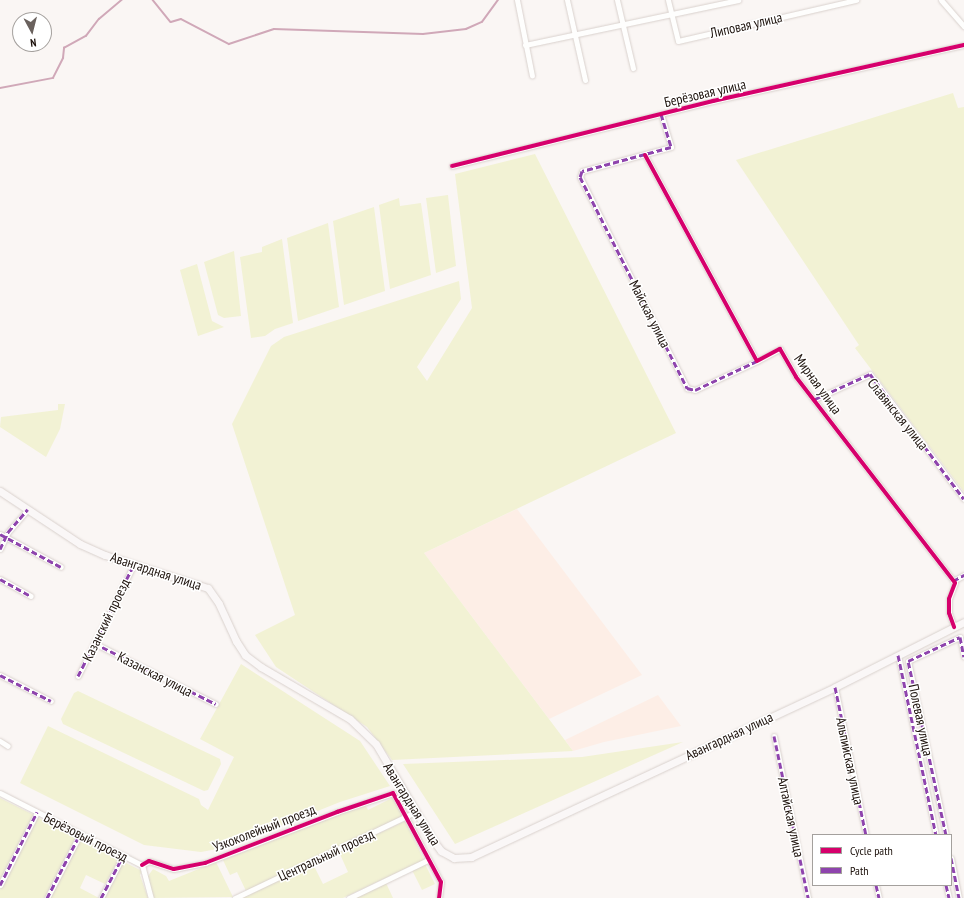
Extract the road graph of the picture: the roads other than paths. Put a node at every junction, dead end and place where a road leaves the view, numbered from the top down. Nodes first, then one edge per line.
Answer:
1 (516, 0) edge
2 (567, 0) edge
3 (617, 0) edge
4 (668, 0) edge
5 (738, 0) edge
6 (856, 0) edge
7 (941, 0) edge
8 (719, 2) edge
9 (671, 14) junction
10 (623, 24) junction
11 (964, 26) edge
12 (574, 34) junction
13 (525, 45) junction
14 (964, 45) edge
15 (633, 68) dead end
16 (532, 76) dead end
17 (585, 80) dead end
18 (661, 114) junction
19 (645, 154) junction
20 (452, 166) dead end
21 (757, 361) junction
22 (815, 399) junction
23 (0, 491) edge
24 (964, 499) edge
25 (28, 509) junction
26 (0, 534) edge
27 (6, 537) junction
28 (0, 549) edge
29 (134, 564) junction
30 (61, 567) dead end
31 (964, 575) edge
32 (0, 579) edge
33 (953, 581) junction
34 (31, 596) dead end
35 (964, 622) edge
36 (954, 627) junction
37 (94, 643) junction
38 (898, 655) junction
39 (964, 658) edge
40 (0, 675) edge
41 (78, 676) dead end
42 (835, 687) junction
43 (51, 701) dead end
44 (216, 704) dead end
45 (774, 736) dead end
46 (0, 741) edge
47 (8, 746) dead end
48 (0, 793) edge
49 (37, 812) junction
50 (415, 812) junction
51 (406, 817) junction
52 (80, 834) junction
53 (866, 834) edge
54 (936, 834) edge
55 (946, 834) edge
56 (123, 856) junction
57 (428, 860) junction
58 (952, 863) edge
59 (142, 865) junction
60 (0, 885) edge
61 (876, 886) edge
62 (946, 886) edge
63 (47, 898) edge
64 (101, 898) edge
65 (151, 898) edge
66 (235, 898) edge
67 (349, 898) edge
68 (439, 898) edge
69 (808, 898) edge
70 (878, 898) edge
71 (949, 898) edge
72 (959, 898) edge

1 - 13 street
2 - 12 street
3 - 10 street
4 - 9 street, Липовая улица
5 - 8 street
6 - 9 street, Липовая улица
7 - 11 street
8 - 9 street
9 - 10 street
10 - 12 street
10 - 15 street
12 - 13 street
12 - 17 street
13 - 16 street
14 - 18 street, Берёзовая улица
18 - 19 street
18 - 20 street, Берёзовая улица
19 - 21 street
19 - 21 street, Майская улица
21 - 22 street, Мирная улица
22 - 24 street, Славянская улица
22 - 33 street, Мирная улица
23 - 25 main road, Авангардная улица
25 - 27 street
25 - 29 main road, Авангардная улица
26 - 27 street
27 - 28 street
27 - 30 street
29 - 37 street, Казанский проезд
29 - 50 main road, Авангардная улица
31 - 33 street
32 - 34 street
33 - 36 street
35 - 36 main road, Авангардная улица
36 - 38 main road, Авангардная улица
37 - 41 street, Казанский проезд
37 - 44 street, Казанская улица
38 - 42 main road, Авангардная улица
38 - 54 street
39 - 55 street, Полевая улица
40 - 43 street
42 - 50 main road, Авангардная улица
42 - 53 street, Альпийская улица
45 - 69 street, Алтайская улица
46 - 47 street
48 - 49 street, Берёзовый проезд
49 - 52 street, Берёзовый проезд
49 - 60 street
50 - 51 street, Центральный проезд
51 - 57 street
51 - 59 street, Узкоколейный проезд
51 - 66 street, Центральный проезд
52 - 56 street, Берёзовый проезд
52 - 63 street
56 - 59 street, Берёзовый проезд
56 - 64 street
57 - 67 street
57 - 68 street
58 - 72 street
59 - 65 street, Берёзовый проезд
61 - 70 street
62 - 71 street

